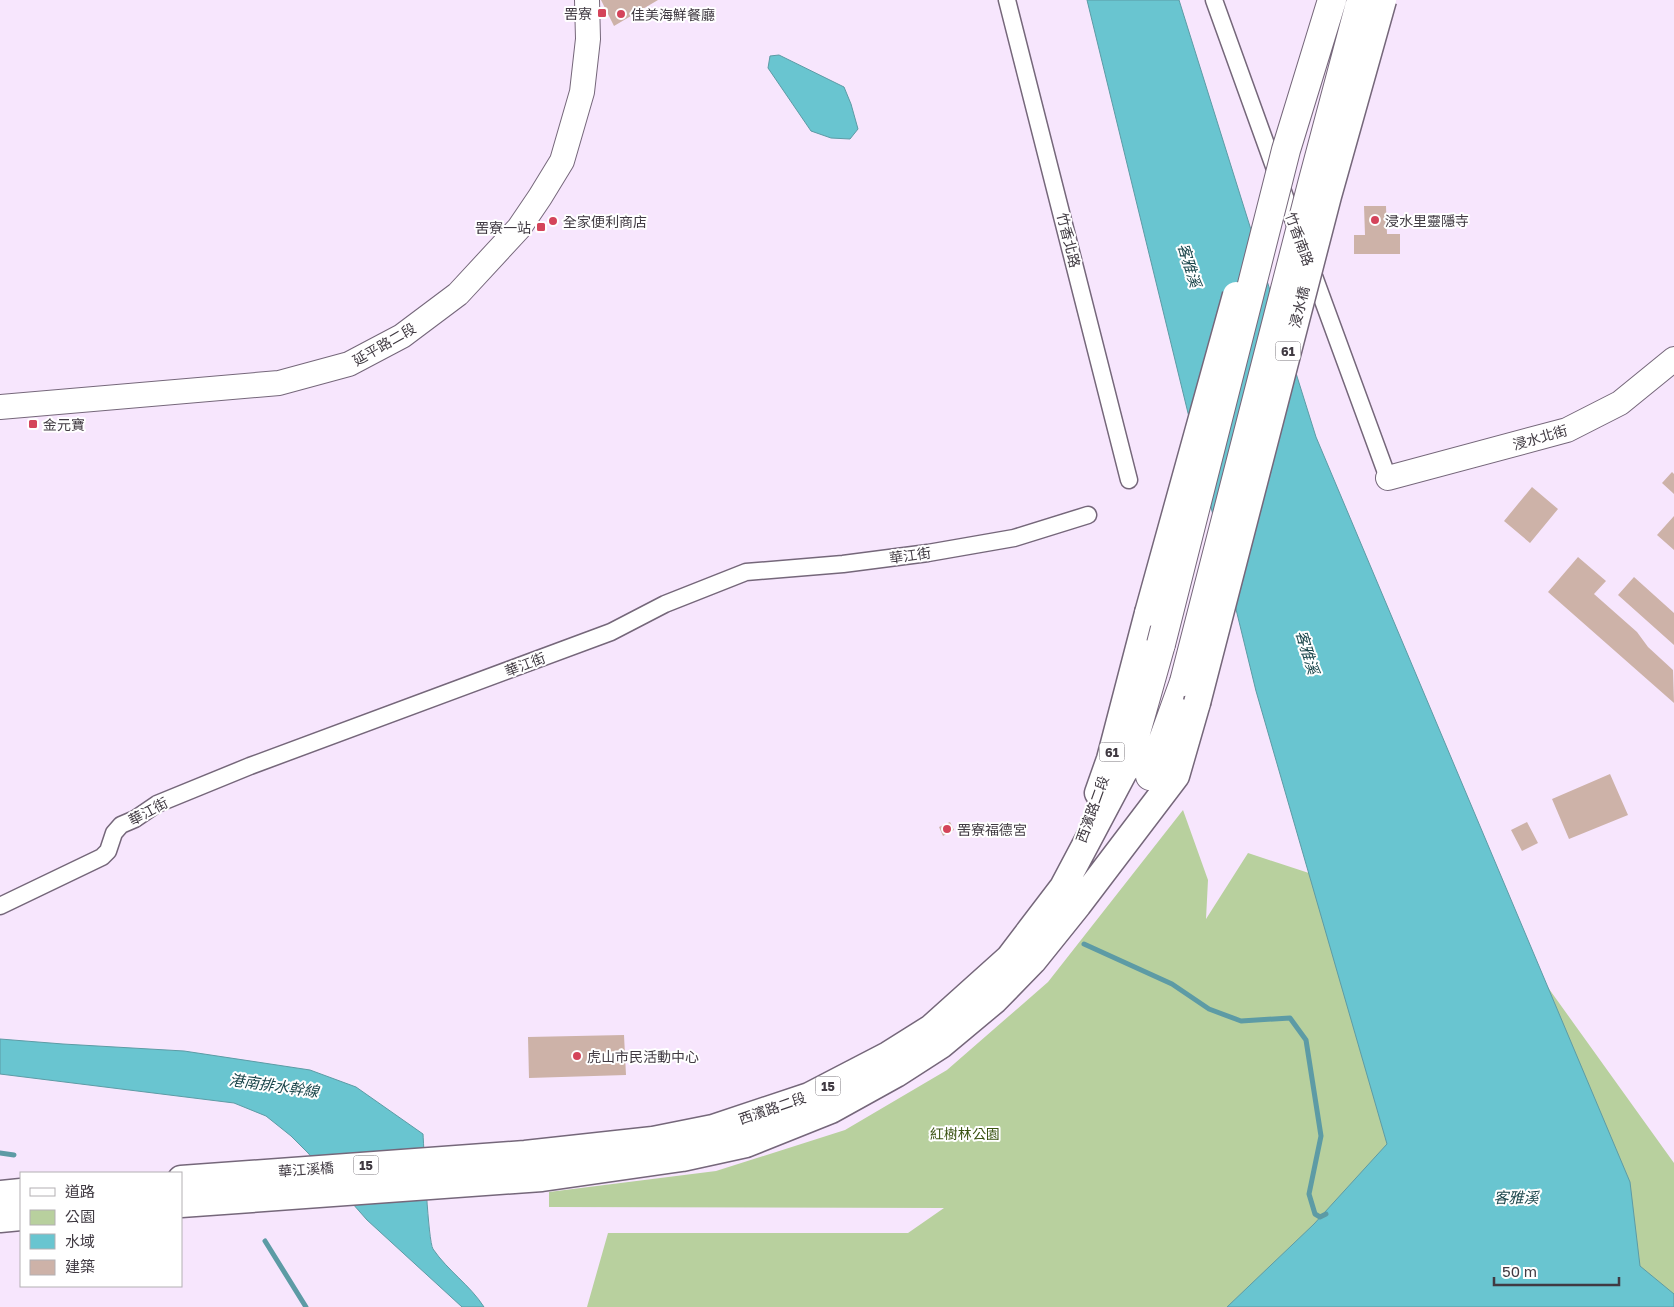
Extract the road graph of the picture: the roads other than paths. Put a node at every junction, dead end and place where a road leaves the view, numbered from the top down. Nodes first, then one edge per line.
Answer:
1 (587, 0) edge
2 (1007, 0) edge
3 (1214, 0) edge
4 (1318, 0) edge
5 (1332, 0) edge
6 (1361, 0) edge
7 (1383, 0) edge
8 (1674, 359) edge
9 (0, 407) edge
10 (1388, 478) joint
11 (1129, 480) dead end
12 (1088, 516) dead end
13 (1191, 692) junction
14 (1138, 772) junction
15 (1071, 896) junction
16 (0, 906) edge
17 (525, 1154) joint
18 (542, 1178) joint
19 (182, 1179) edge
20 (20, 1192) edge
21 (0, 1194) edge
22 (182, 1204) edge
23 (20, 1217) edge
24 (0, 1219) edge

1 - 9 street, 延平路二段
2 - 11 street, 竹香北路
3 - 10 street, 竹香南路
4 - 15 main road, 西濱路二段 / 61, bridge
5 - 14 highway, 61, bridge
6 - 13 highway, 浸水橋 / 61, bridge
7 - 13 main road, 浸水橋 / 61, bridge
8 - 10 street, 浸水北街
12 - 16 street, 華江街
13 - 14 highway, 61
13 - 15 main road, 西濱路二段 / 61
14 - 15 main road, 西濱路二段 / 15
15 - 17 main road, 西濱路二段 / 15
15 - 18 main road, 西濱路二段 / 15
17 - 19 main road, 華江溪橋 / 15
18 - 22 main road, 華江溪橋 / 15
20 - 21 main road
23 - 24 main road

